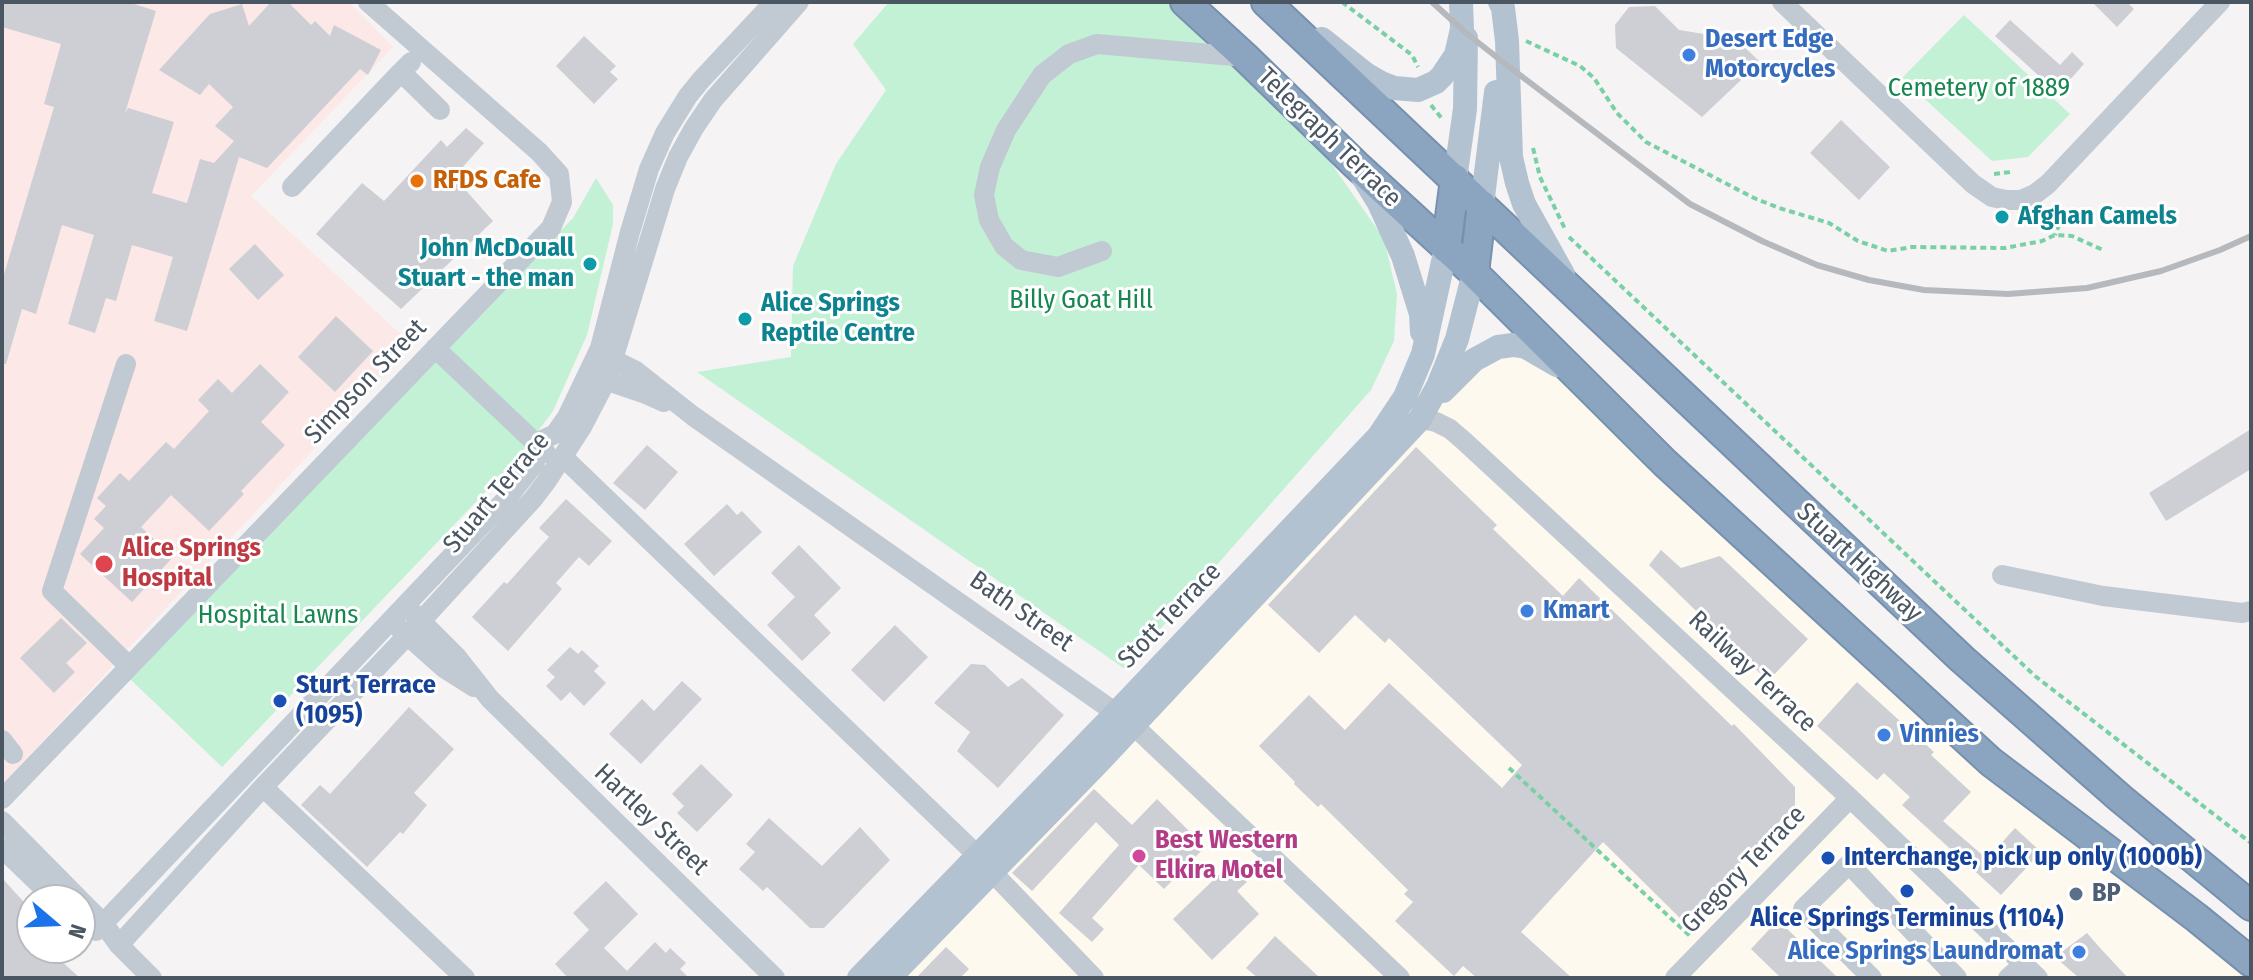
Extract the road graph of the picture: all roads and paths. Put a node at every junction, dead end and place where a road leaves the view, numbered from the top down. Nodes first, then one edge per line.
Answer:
1 (368, 2) edge
2 (774, 2) edge
3 (799, 2) edge
4 (1185, 2) edge
5 (1266, 2) edge
6 (1276, 2) edge
7 (1462, 2) edge
8 (1497, 2) edge
9 (1782, 2) edge
10 (2220, 2) edge
11 (1524, 40) dead end
12 (422, 51) junction
13 (1245, 57) junction
14 (401, 72) junction
15 (440, 110) dead end
16 (1356, 165) junction
17 (1540, 177) dead end
18 (1455, 179) junction
19 (292, 187) dead end
20 (1482, 205) junction
21 (2033, 215) dead end
22 (2055, 235) junction
23 (1446, 248) junction
24 (2103, 250) dead end
25 (1102, 251) dead end
26 (1474, 273) junction
27 (1578, 295) junction
28 (435, 348) junction
29 (1423, 354) junction
30 (126, 364) dead end
31 (602, 365) junction
32 (1592, 389) junction
33 (1420, 419) junction
34 (536, 443) junction
35 (560, 460) junction
36 (2002, 575) dead end
37 (2251, 611) edge
38 (398, 613) junction
39 (414, 628) junction
40 (129, 666) junction
41 (1125, 719) junction
42 (1509, 768) dead end
43 (263, 787) junction
44 (1850, 798) junction
45 (2, 799) edge
46 (2, 821) edge
47 (2251, 843) edge
48 (2, 848) edge
49 (984, 864) junction
50 (39, 884) edge
51 (58, 884) edge
52 (2251, 906) edge
53 (96, 921) edge
54 (96, 926) edge
55 (119, 945) junction
56 (1704, 949) junction
57 (2251, 962) edge
58 (2031, 971) edge
59 (152, 978) edge
60 (465, 978) edge
61 (775, 978) edge
62 (859, 978) edge
63 (889, 978) edge
64 (1094, 978) edge
65 (1400, 978) edge
66 (1675, 978) edge
67 (1872, 978) edge
68 (1957, 978) edge
69 (2008, 978) edge

1 - 12 street, Simpson Street
2 - 31 street, Stuart Terrace
3 - 31 street, Stuart Terrace
4 - 13 highway, Telegraph Terrace
5 - 18 highway
6 - 7 main road
7 - 18 main road
8 - 20 main road
8 - 27 main road
9 - 10 street
11 - 22 path
12 - 14 street
12 - 28 street, Simpson Street
13 - 16 highway, Telegraph Terrace
13 - 25 street
14 - 15 street
14 - 19 street
16 - 23 highway, Telegraph Terrace
16 - 29 main road
17 - 47 path
18 - 20 highway
18 - 23 highway
20 - 26 highway
20 - 27 highway, Stuart Highway
21 - 22 path
22 - 24 path
23 - 26 highway, Telegraph Terrace
23 - 29 main road, Stott Terrace
26 - 32 highway
26 - 33 main road, Stott Terrace
27 - 52 highway, Stuart Highway
28 - 34 street
28 - 40 street, Simpson Street
29 - 41 main road, Stott Terrace
30 - 40 street
31 - 34 street, Stuart Terrace
31 - 35 street, Stuart Terrace
31 - 41 street, Bath Street
32 - 33 main road
32 - 57 highway
33 - 41 main road, Stott Terrace
33 - 44 street, Railway Terrace
34 - 35 street
34 - 38 street, Stuart Terrace
35 - 39 street, Stuart Terrace
35 - 49 street
36 - 37 street
38 - 39 street, Hartley Street
38 - 53 street, Stuart Terrace
39 - 43 street, Stuart Terrace
39 - 61 street, Hartley Street
40 - 45 street, Simpson Street
41 - 49 main road, Stott Terrace
41 - 65 street, Bath Street
42 - 56 path
43 - 55 street, Stuart Terrace
43 - 60 street
44 - 56 street, Gregory Terrace
44 - 58 street, Railway Terrace
46 - 51 street
48 - 50 street
49 - 62 main road, Stott Terrace
49 - 63 main road, Stott Terrace
49 - 64 street
54 - 55 street
55 - 59 street
56 - 66 street, Gregory Terrace
58 - 69 street
67 - 68 street

